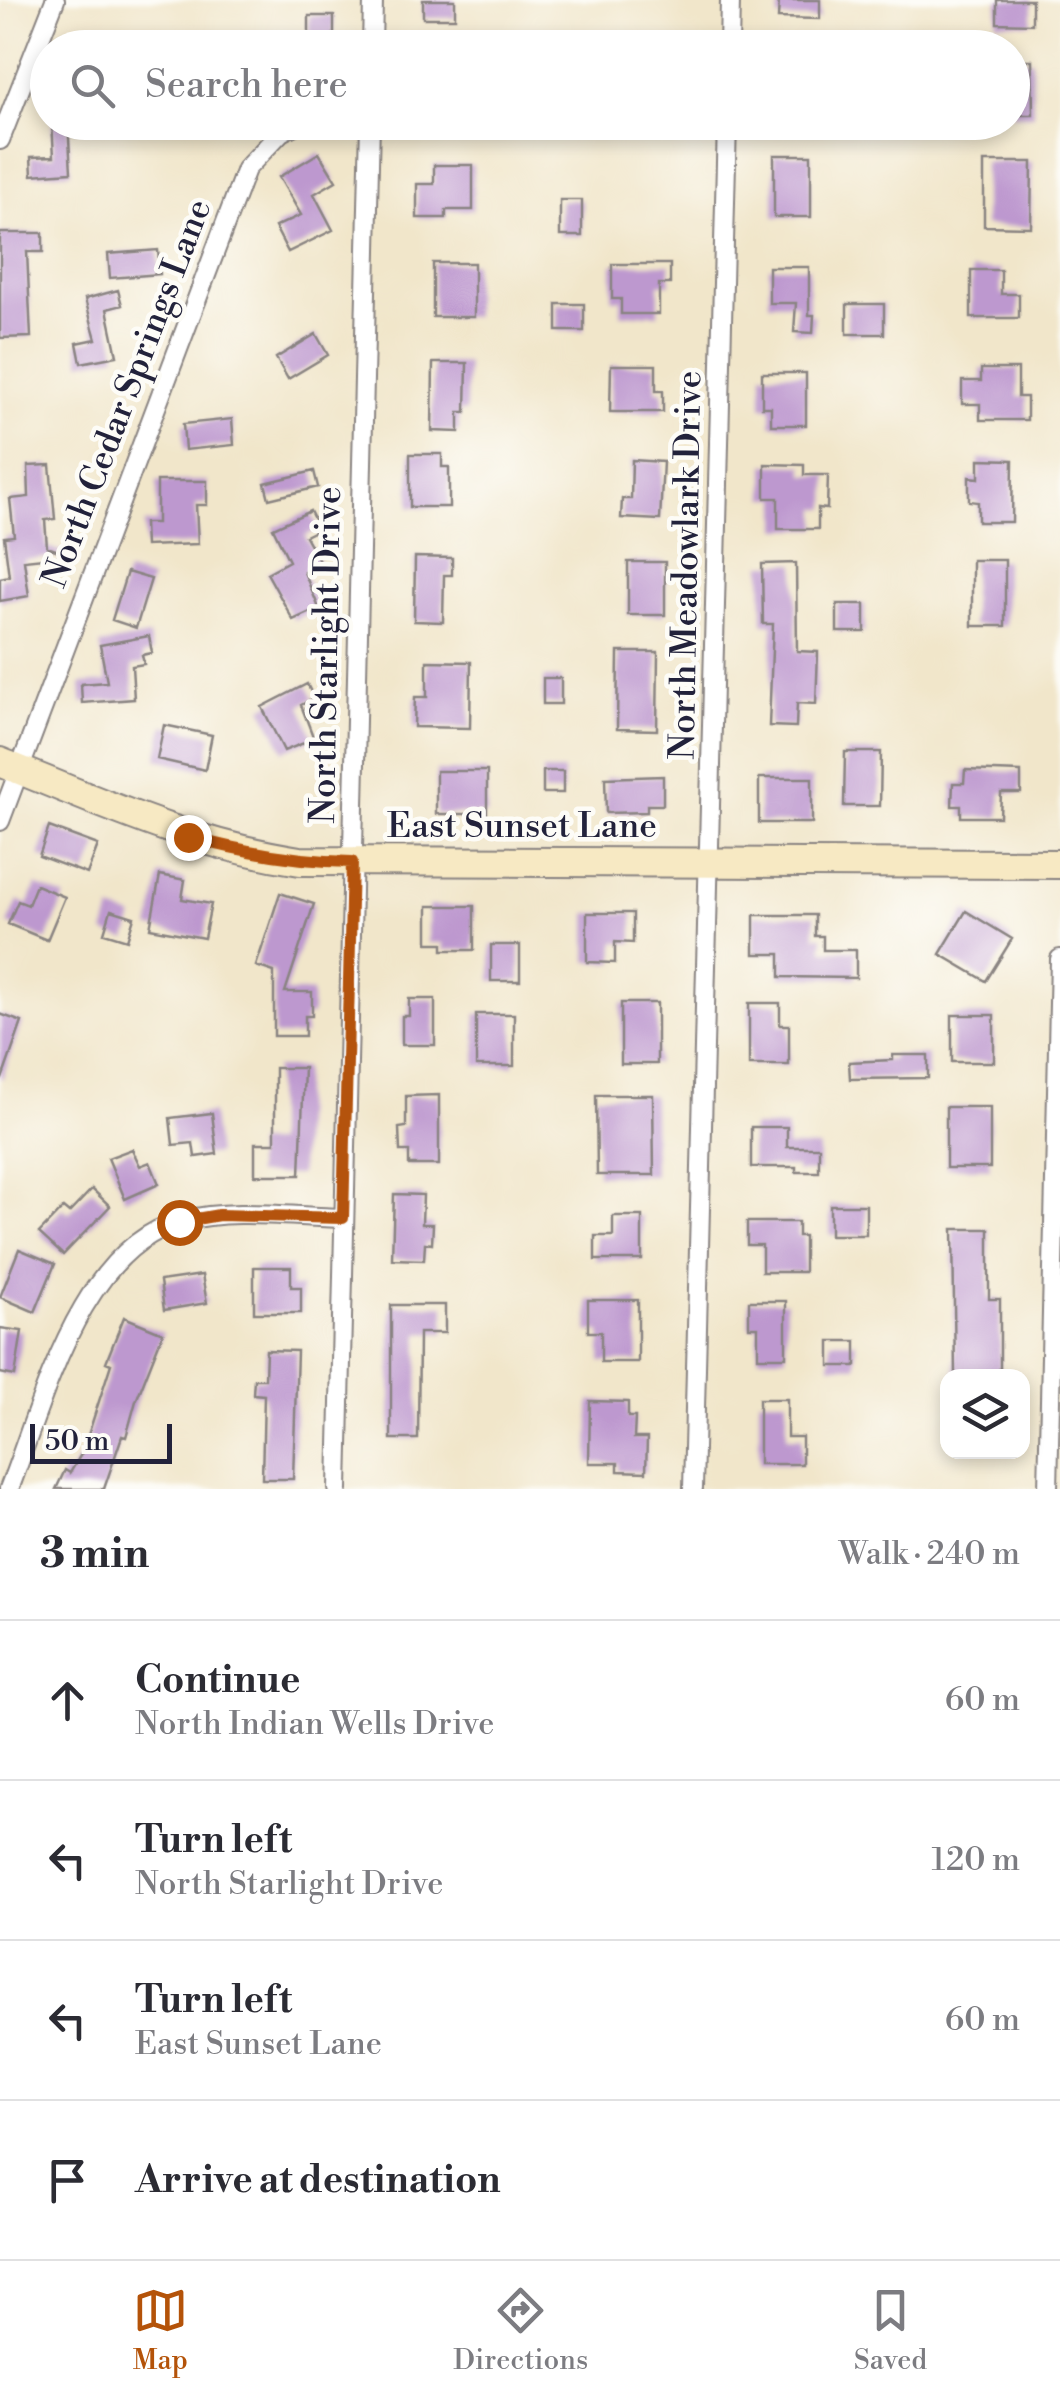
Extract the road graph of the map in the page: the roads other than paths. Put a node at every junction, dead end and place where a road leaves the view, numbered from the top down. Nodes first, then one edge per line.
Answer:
1 (55, 0) edge
2 (373, 0) edge
3 (730, 0) edge
4 (43, 30) edge
5 (372, 30) edge
6 (729, 30) edge
7 (30, 64) edge
8 (0, 140) edge
9 (273, 140) edge
10 (370, 140) edge
11 (728, 140) edge
12 (10, 766) edge
13 (0, 821) edge
14 (352, 862) junction
15 (710, 863) junction
16 (1060, 864) edge
17 (1060, 960) edge
18 (343, 1218) junction
19 (9, 1489) edge
20 (338, 1489) edge
21 (693, 1489) edge
22 (1048, 1489) edge

1 - 4 street
2 - 5 street
3 - 6 street
7 - 8 street
9 - 12 street, North Cedar Springs Lane
10 - 14 street, North Starlight Drive
11 - 15 street, North Meadowlark Drive
12 - 13 street, North Cedar Springs Lane
12 - 14 street, East Sunset Lane
14 - 15 street, East Sunset Lane
14 - 18 street, North Starlight Drive
15 - 16 street, East Sunset Lane
15 - 21 street, North Meadowlark Drive
17 - 22 street
18 - 19 street
18 - 20 street, North Starlight Drive

